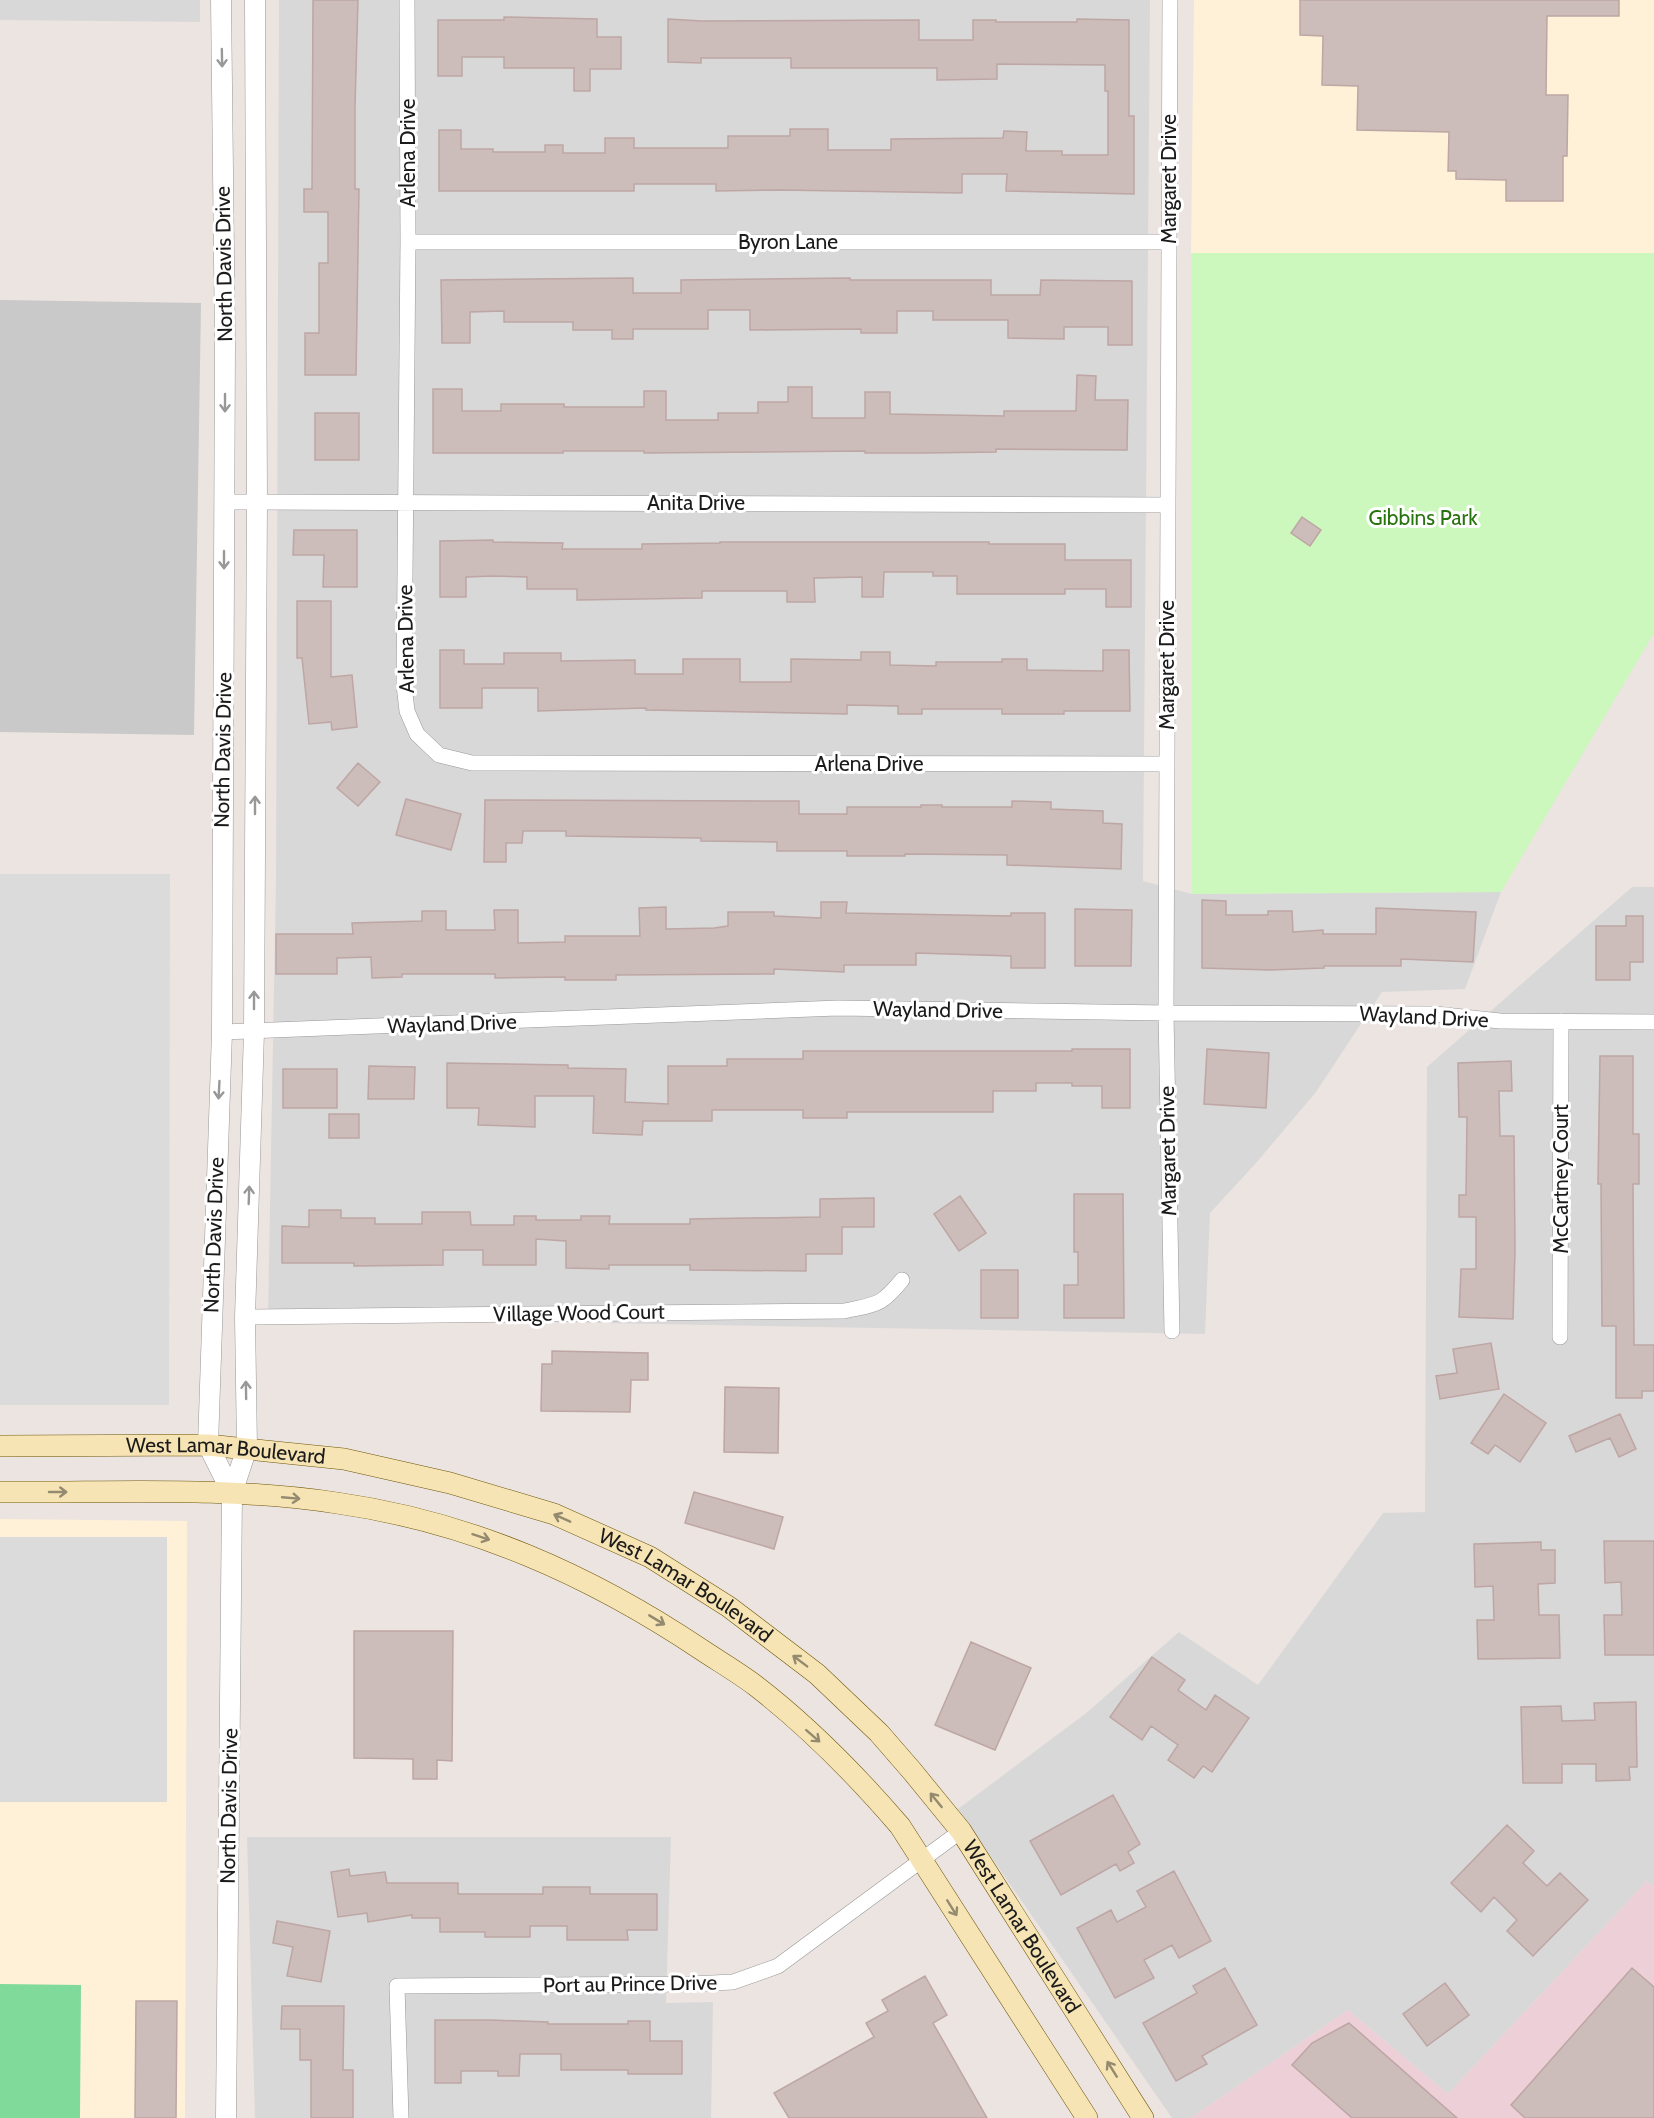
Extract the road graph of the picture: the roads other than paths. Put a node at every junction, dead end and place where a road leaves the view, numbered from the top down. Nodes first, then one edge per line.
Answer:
1 (221, 0) edge
2 (255, 0) edge
3 (408, 0) edge
4 (1170, 0) edge
5 (408, 242) junction
6 (1169, 242) junction
7 (405, 501) junction
8 (224, 502) junction
9 (257, 502) junction
10 (1168, 505) junction
11 (1166, 764) junction
12 (1166, 1013) junction
13 (1561, 1021) junction
14 (1654, 1022) edge
15 (222, 1032) junction
16 (254, 1032) junction
17 (902, 1280) dead end
18 (245, 1317) junction
19 (1172, 1331) dead end
20 (1560, 1337) dead end
21 (208, 1445) junction
22 (0, 1446) edge
23 (246, 1448) junction
24 (0, 1492) edge
25 (232, 1493) junction
26 (961, 1831) junction
27 (921, 1858) junction
28 (226, 2118) edge
29 (401, 2118) edge
30 (1087, 2118) edge
31 (1143, 2118) edge

1 -> 8 street, North Davis Drive
2 - 9 street, North Davis Drive
3 - 5 street, Arlena Drive
4 - 6 street, Margaret Drive
5 - 6 street, Byron Lane
5 - 7 street, Arlena Drive
6 - 10 street, Margaret Drive
7 - 9 street, Anita Drive
7 - 10 street, Anita Drive
7 - 11 street, Arlena Drive
8 - 9 street, Anita Drive
8 -> 15 street, North Davis Drive
16 -> 9 street, North Davis Drive
10 - 11 street, Margaret Drive
11 - 12 street, Margaret Drive
12 - 13 street, Wayland Drive
12 - 16 street, Wayland Drive
12 - 19 street, Margaret Drive
13 - 14 street, Wayland Drive
13 - 20 street, McCartney Court
15 - 16 street, Wayland Drive
15 -> 21 street, North Davis Drive
18 -> 16 street, North Davis Drive
17 - 18 street, Village Wood Court
23 -> 18 street, North Davis Drive
21 - 22 main road, West Lamar Boulevard
21 - 23 main road, West Lamar Boulevard
21 - 25 street, North Davis Drive
23 - 25 street, North Davis Drive
26 -> 23 main road, West Lamar Boulevard
24 -> 25 main road, West Lamar Boulevard
25 -> 27 main road, West Lamar Boulevard
25 - 28 street, North Davis Drive
26 - 27 street, Port au Prince Drive
31 -> 26 main road, West Lamar Boulevard
27 - 29 street, Port au Prince Drive
27 -> 30 main road, West Lamar Boulevard

